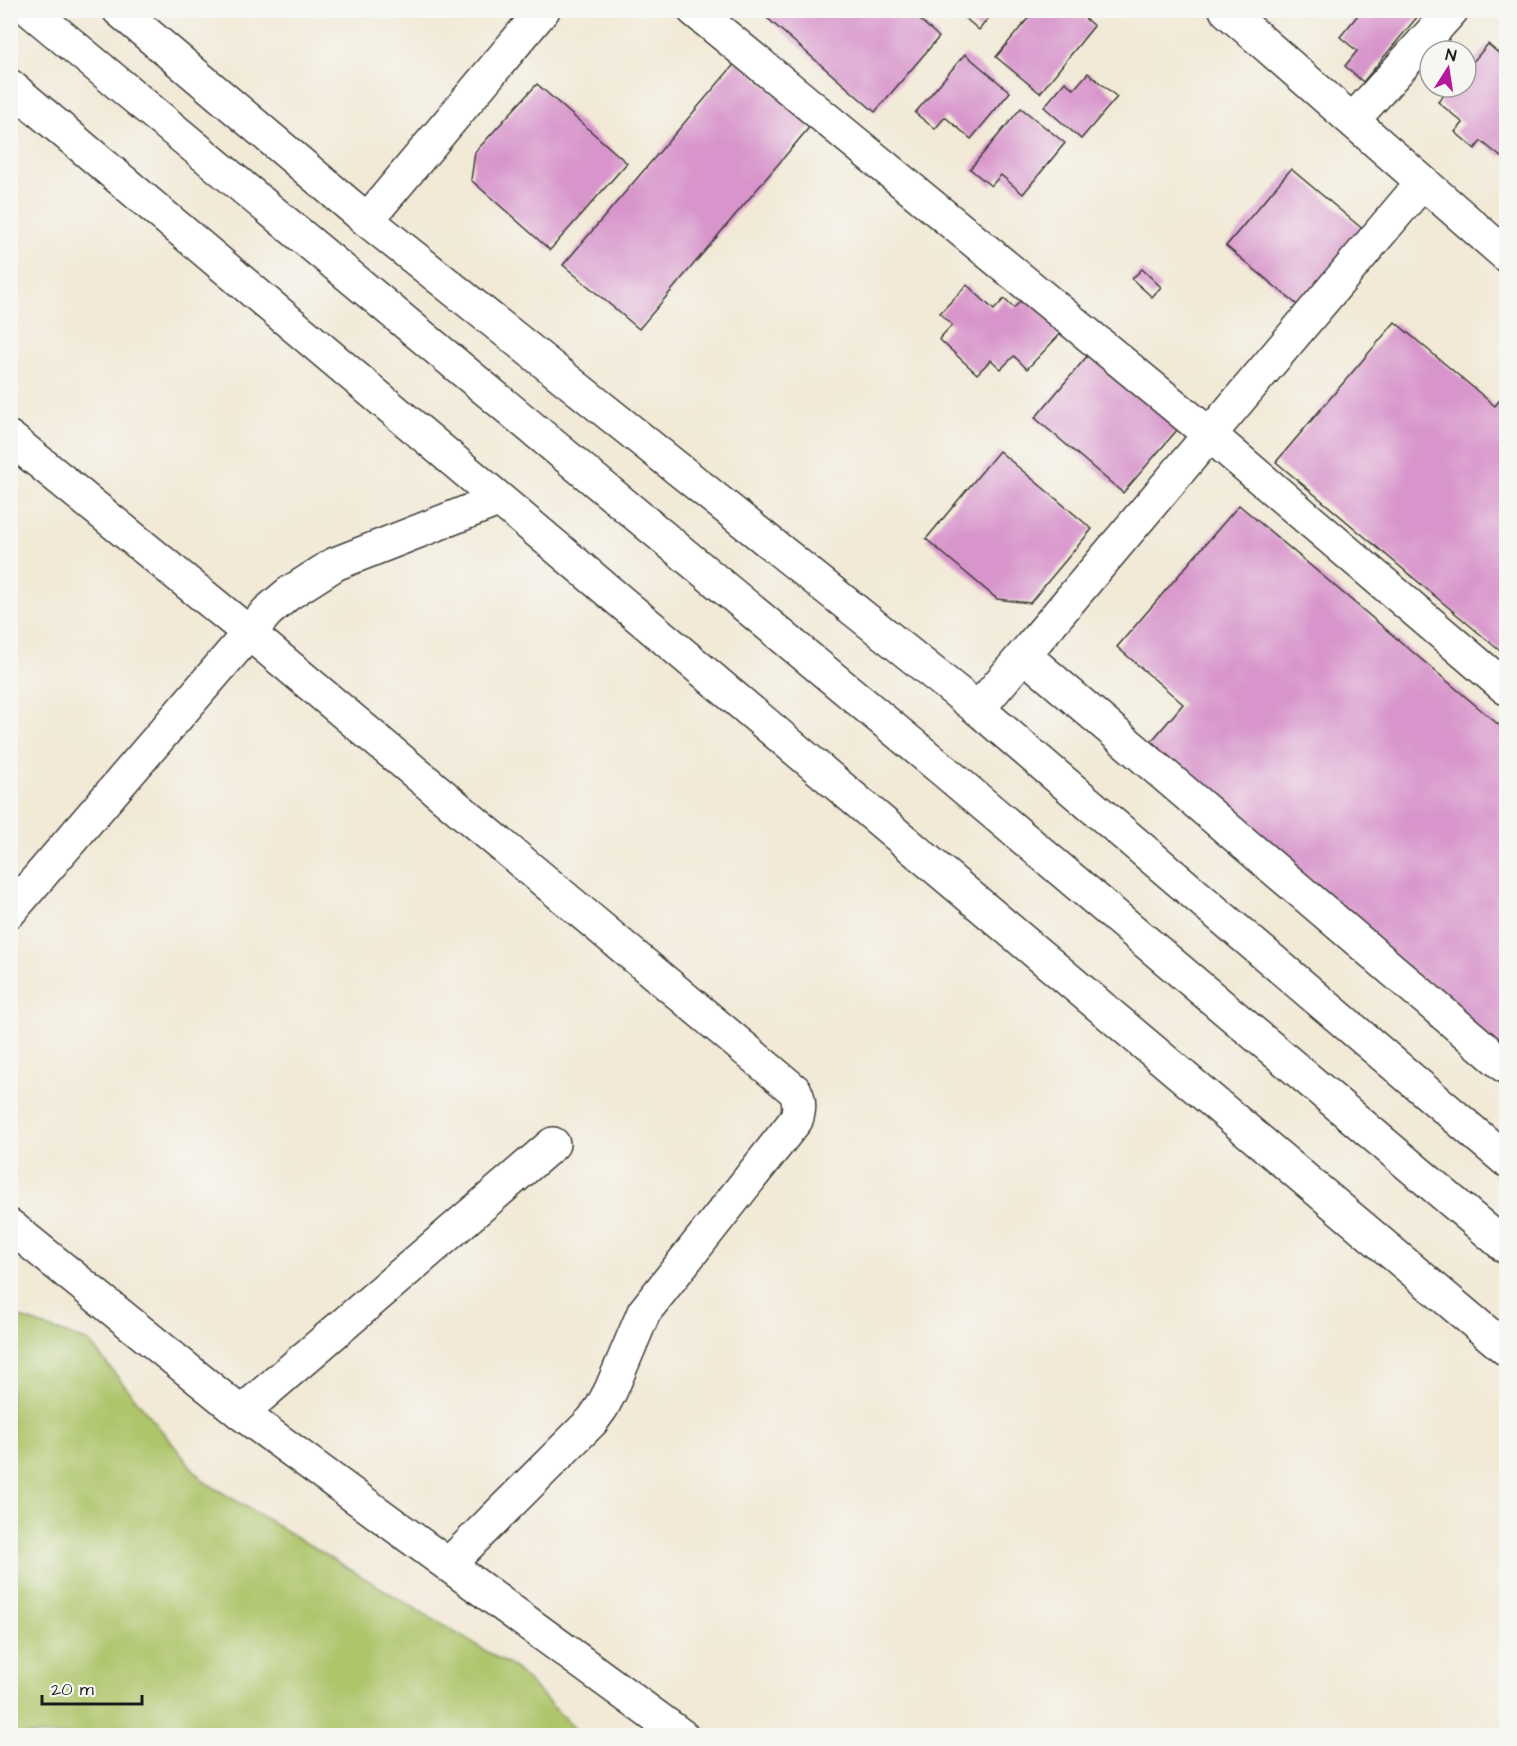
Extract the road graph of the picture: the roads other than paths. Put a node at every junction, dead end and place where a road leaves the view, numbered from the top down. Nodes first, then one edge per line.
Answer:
1 (30, 10) edge
2 (118, 10) edge
3 (543, 10) edge
4 (694, 10) edge
5 (1226, 10) edge
6 (1452, 10) edge
7 (10, 86) edge
8 (1353, 120) junction
9 (1422, 183) junction
10 (367, 220) junction
11 (1506, 255) edge
12 (1210, 435) junction
13 (10, 438) edge
14 (498, 500) junction
15 (249, 633) junction
16 (1024, 655) junction
17 (1506, 688) edge
18 (978, 709) junction
19 (10, 911) edge
20 (1506, 1067) edge
21 (553, 1144) dead end
22 (1506, 1160) edge
23 (10, 1226) edge
24 (1506, 1247) edge
25 (1506, 1349) edge
26 (241, 1413) junction
27 (449, 1564) junction
28 (682, 1736) edge

1 - 24 main road
2 - 10 main road
3 - 10 main road
4 - 12 main road
5 - 8 main road
6 - 8 main road
7 - 14 main road
8 - 9 main road
9 - 11 main road
9 - 12 main road
10 - 18 main road
12 - 16 main road
12 - 17 main road
13 - 15 main road
14 - 15 main road
14 - 25 main road
15 - 19 main road
15 - 27 main road
16 - 18 main road
16 - 20 main road
18 - 22 main road
21 - 26 main road
23 - 26 main road
26 - 27 main road
27 - 28 main road

